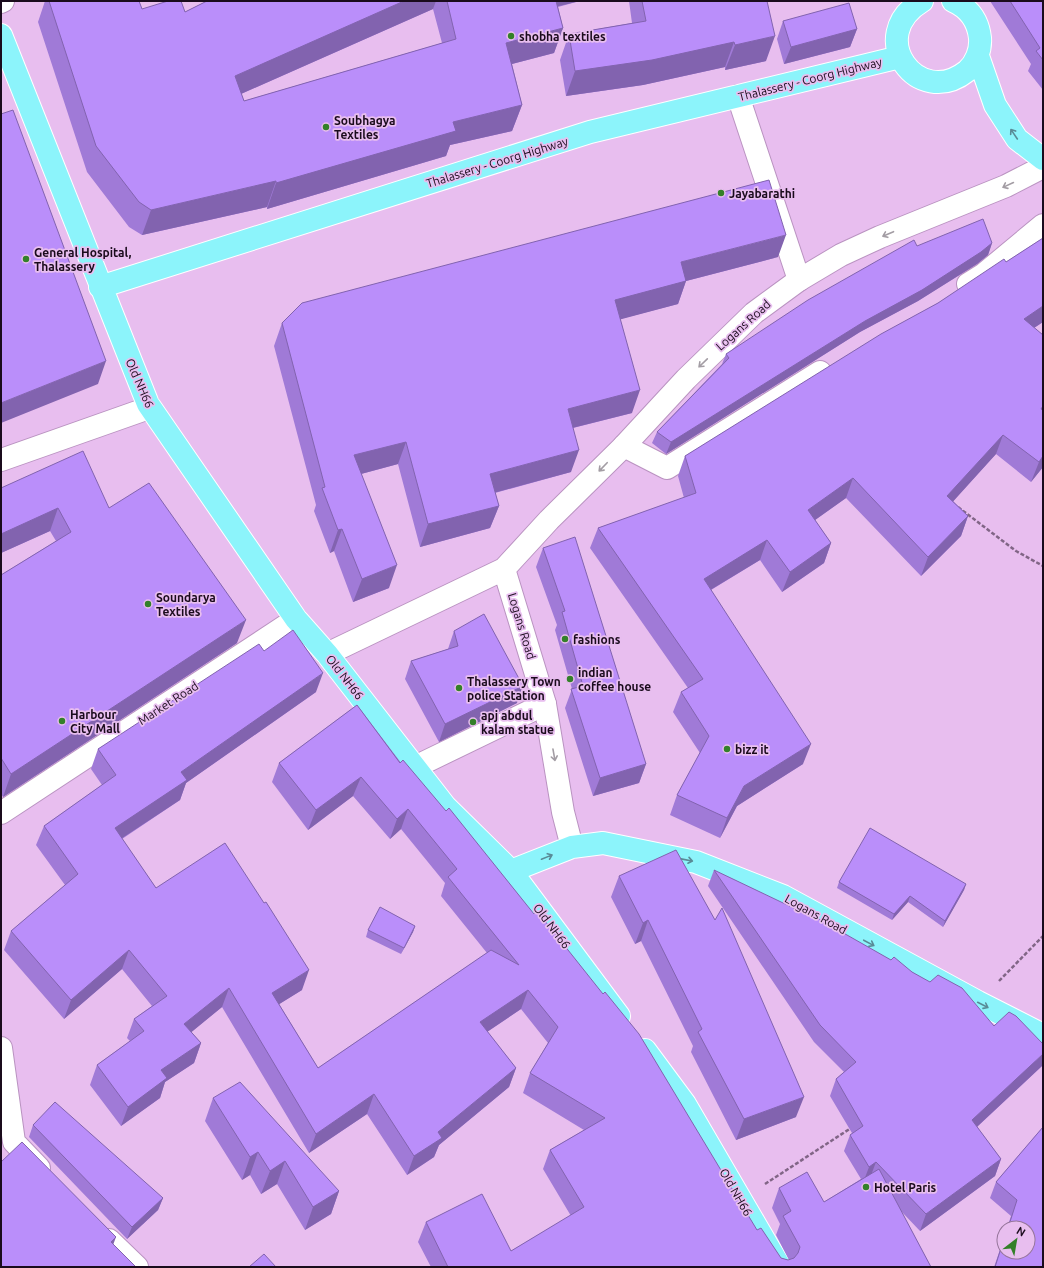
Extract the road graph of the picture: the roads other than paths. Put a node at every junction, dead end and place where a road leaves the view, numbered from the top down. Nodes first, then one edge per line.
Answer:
1 (922, 1) edge
2 (953, 1) edge
3 (1, 35) edge
4 (978, 56) junction
5 (900, 57) junction
6 (738, 96) junction
7 (1043, 159) edge
8 (1043, 167) edge
9 (1043, 225) edge
10 (798, 280) junction
11 (100, 286) junction
12 (951, 295) edge
13 (838, 361) edge
14 (148, 404) junction
15 (624, 446) junction
16 (1, 460) edge
17 (504, 569) junction
18 (296, 619) junction
19 (327, 654) junction
20 (545, 704) junction
21 (415, 768) junction
22 (1, 813) edge
23 (572, 847) junction
24 (511, 871) junction
25 (1043, 1035) edge
26 (1, 1048) edge
27 (51, 1181) edge
28 (94, 1225) edge
29 (137, 1267) edge
30 (780, 1267) edge

1 - 5 main road
2 - 4 main road
3 - 11 main road, Old NH66
4 - 5 main road
7 -> 4 main road
5 - 6 main road, Thalassery - Coorg Highway
6 - 10 street
6 - 11 main road, Thalassery - Coorg Highway
8 -> 10 street, Logans Road
9 - 12 street
10 -> 15 street, Logans Road
11 - 14 main road, Old NH66
13 - 15 street
14 - 16 street
14 - 18 main road, Old NH66
15 -> 17 street, Logans Road
17 - 19 street, Logans Road
17 - 20 street, Logans Road
18 - 19 main road, Old NH66
18 - 22 street, Market Road
19 - 21 main road, Old NH66
20 - 21 street
20 -> 23 street, Logans Road
21 - 24 main road, Old NH66
24 -> 23 main road, Logans Road
23 -> 25 main road, Logans Road
24 - 30 main road, Old NH66
26 - 27 street
28 - 29 street

